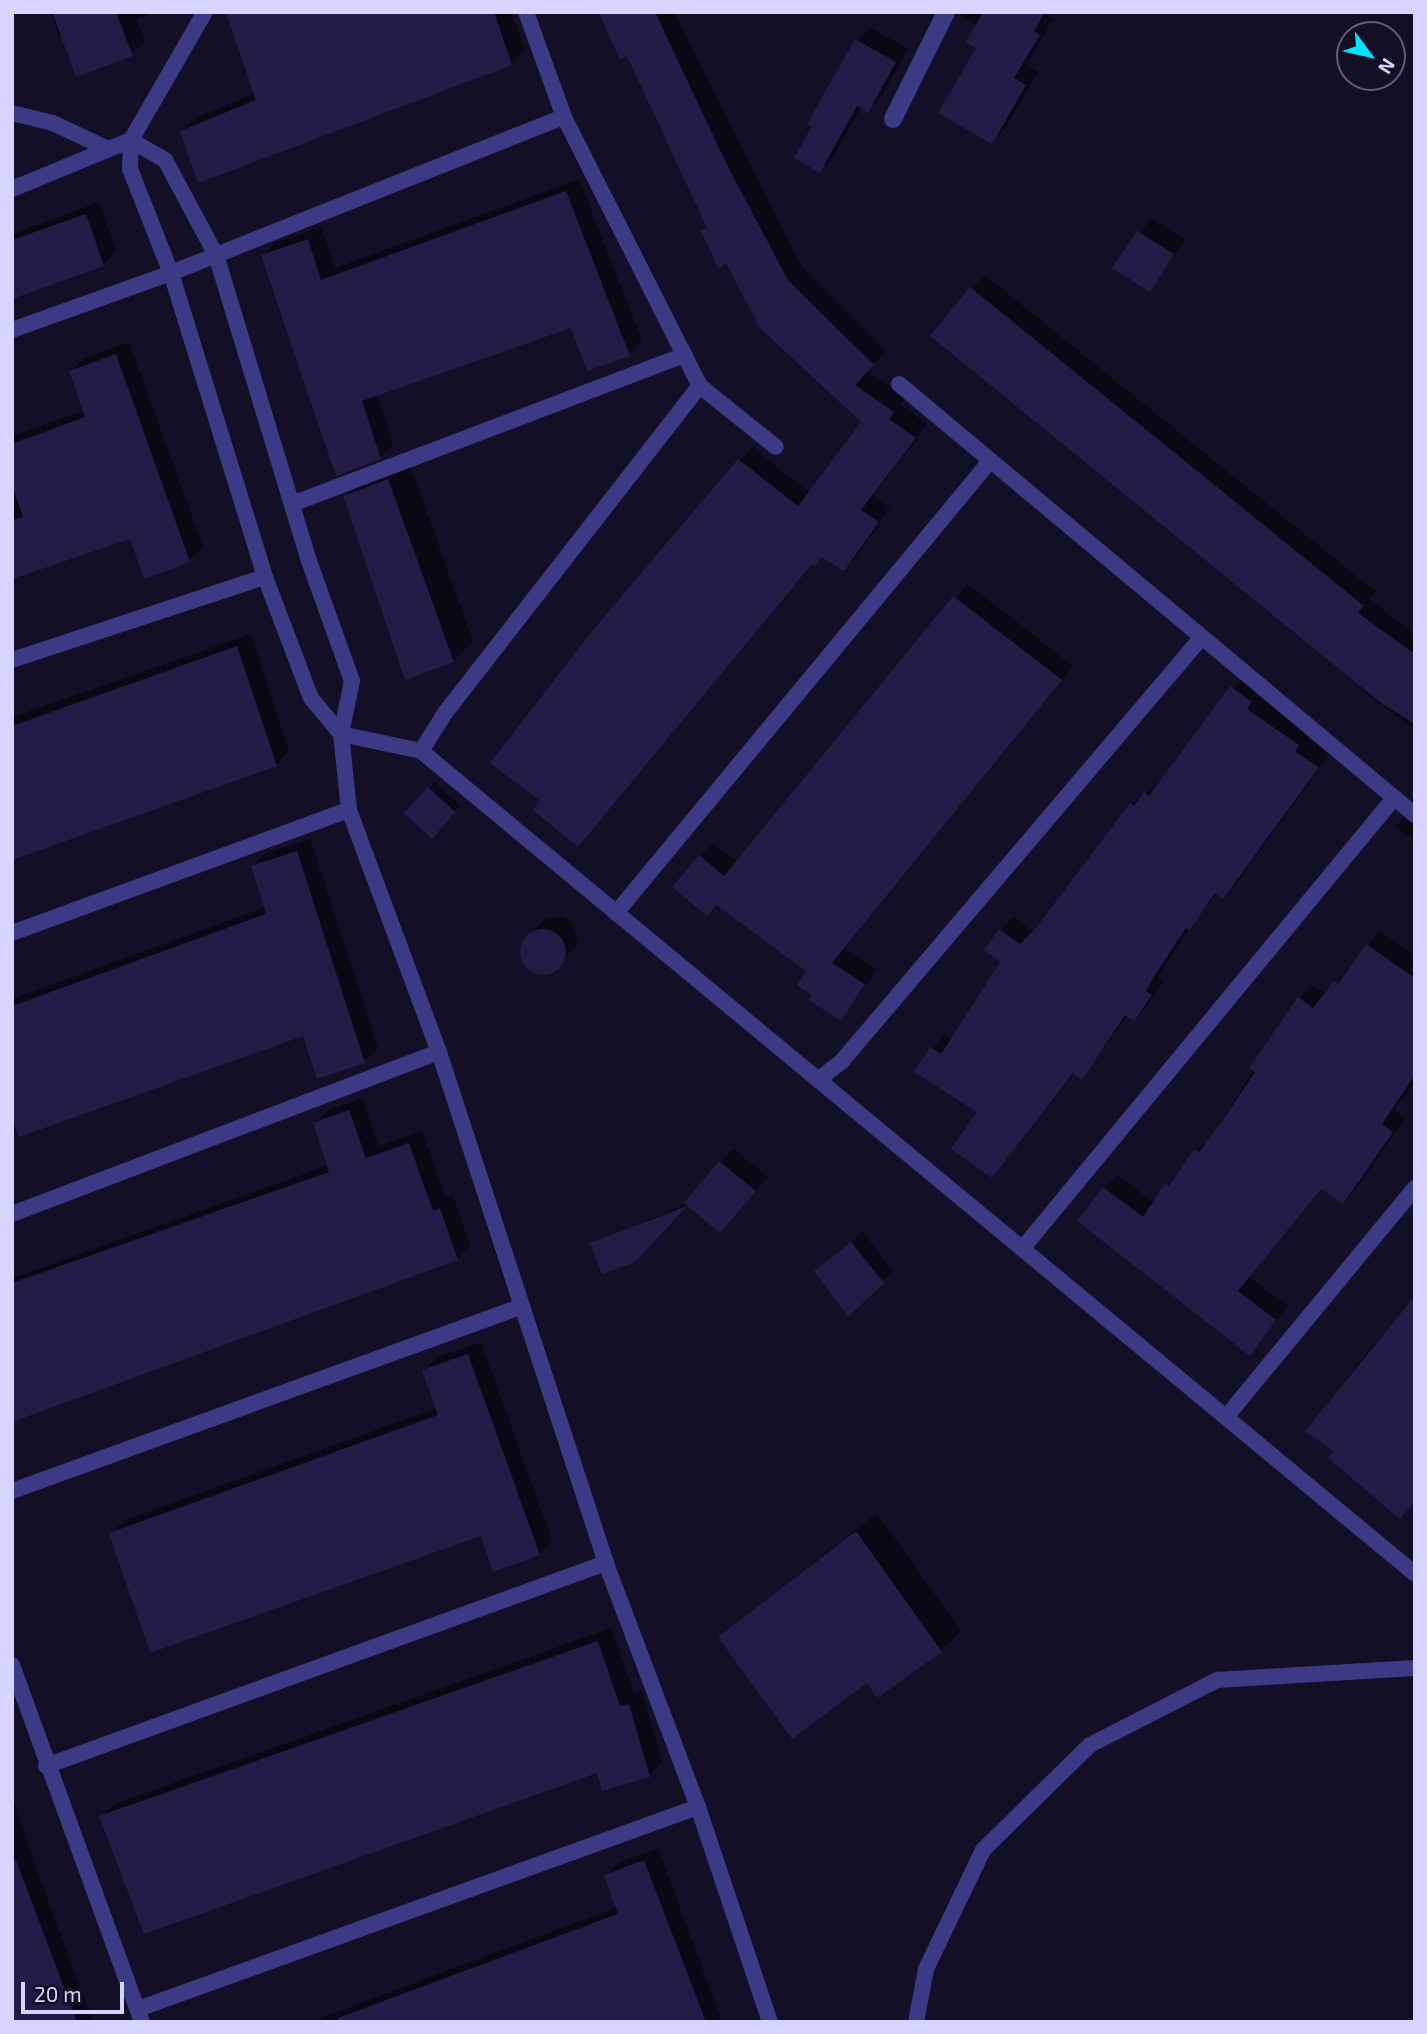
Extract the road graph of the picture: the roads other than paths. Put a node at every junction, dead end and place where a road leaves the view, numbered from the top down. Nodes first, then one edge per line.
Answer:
1 (205, 12) edge
2 (527, 12) edge
3 (946, 12) edge
4 (13, 111) edge
5 (564, 117) junction
6 (893, 120) dead end
7 (131, 139) junction
8 (106, 148) junction
9 (12, 189) edge
10 (216, 255) junction
11 (171, 273) junction
12 (12, 330) edge
13 (685, 355) junction
14 (899, 384) dead end
15 (700, 386) junction
16 (776, 447) dead end
17 (990, 461) junction
18 (292, 504) junction
19 (265, 577) junction
20 (1202, 637) junction
21 (12, 660) edge
22 (341, 734) junction
23 (421, 751) junction
24 (1394, 798) junction
25 (349, 810) junction
26 (1415, 815) edge
27 (616, 913) junction
28 (12, 933) edge
29 (439, 1052) junction
30 (818, 1080) junction
31 (1415, 1188) edge
32 (12, 1214) edge
33 (1022, 1248) junction
34 (520, 1307) junction
35 (1226, 1417) junction
36 (12, 1491) edge
37 (606, 1563) junction
38 (1415, 1574) edge
39 (12, 1665) edge
40 (1415, 1668) edge
41 (46, 1766) junction
42 (698, 1807) junction
43 (140, 2016) edge
44 (770, 2022) edge
45 (916, 2022) edge

1 - 7 lane
2 - 5 lane
3 - 6 street
4 - 8 lane
5 - 10 lane
5 - 13 lane
7 - 8 lane
7 - 10 lane
7 - 11 lane
8 - 9 lane
10 - 11 lane
10 - 18 lane
11 - 12 lane
11 - 19 lane
13 - 15 lane
13 - 18 lane
14 - 17 lane
15 - 16 lane
15 - 23 lane
17 - 20 lane
17 - 27 lane
18 - 22 lane
19 - 21 lane
19 - 22 lane
20 - 24 lane
20 - 30 lane
22 - 23 lane
22 - 25 lane
23 - 27 lane
24 - 26 lane
24 - 33 lane
25 - 28 lane
25 - 29 lane
27 - 30 lane
29 - 32 lane
29 - 34 lane
30 - 33 lane
31 - 35 lane
33 - 35 lane
34 - 36 lane
34 - 37 lane
35 - 38 lane
37 - 41 lane
37 - 42 lane
39 - 41 lane
40 - 45 lane
41 - 43 lane
42 - 43 lane
42 - 44 lane

